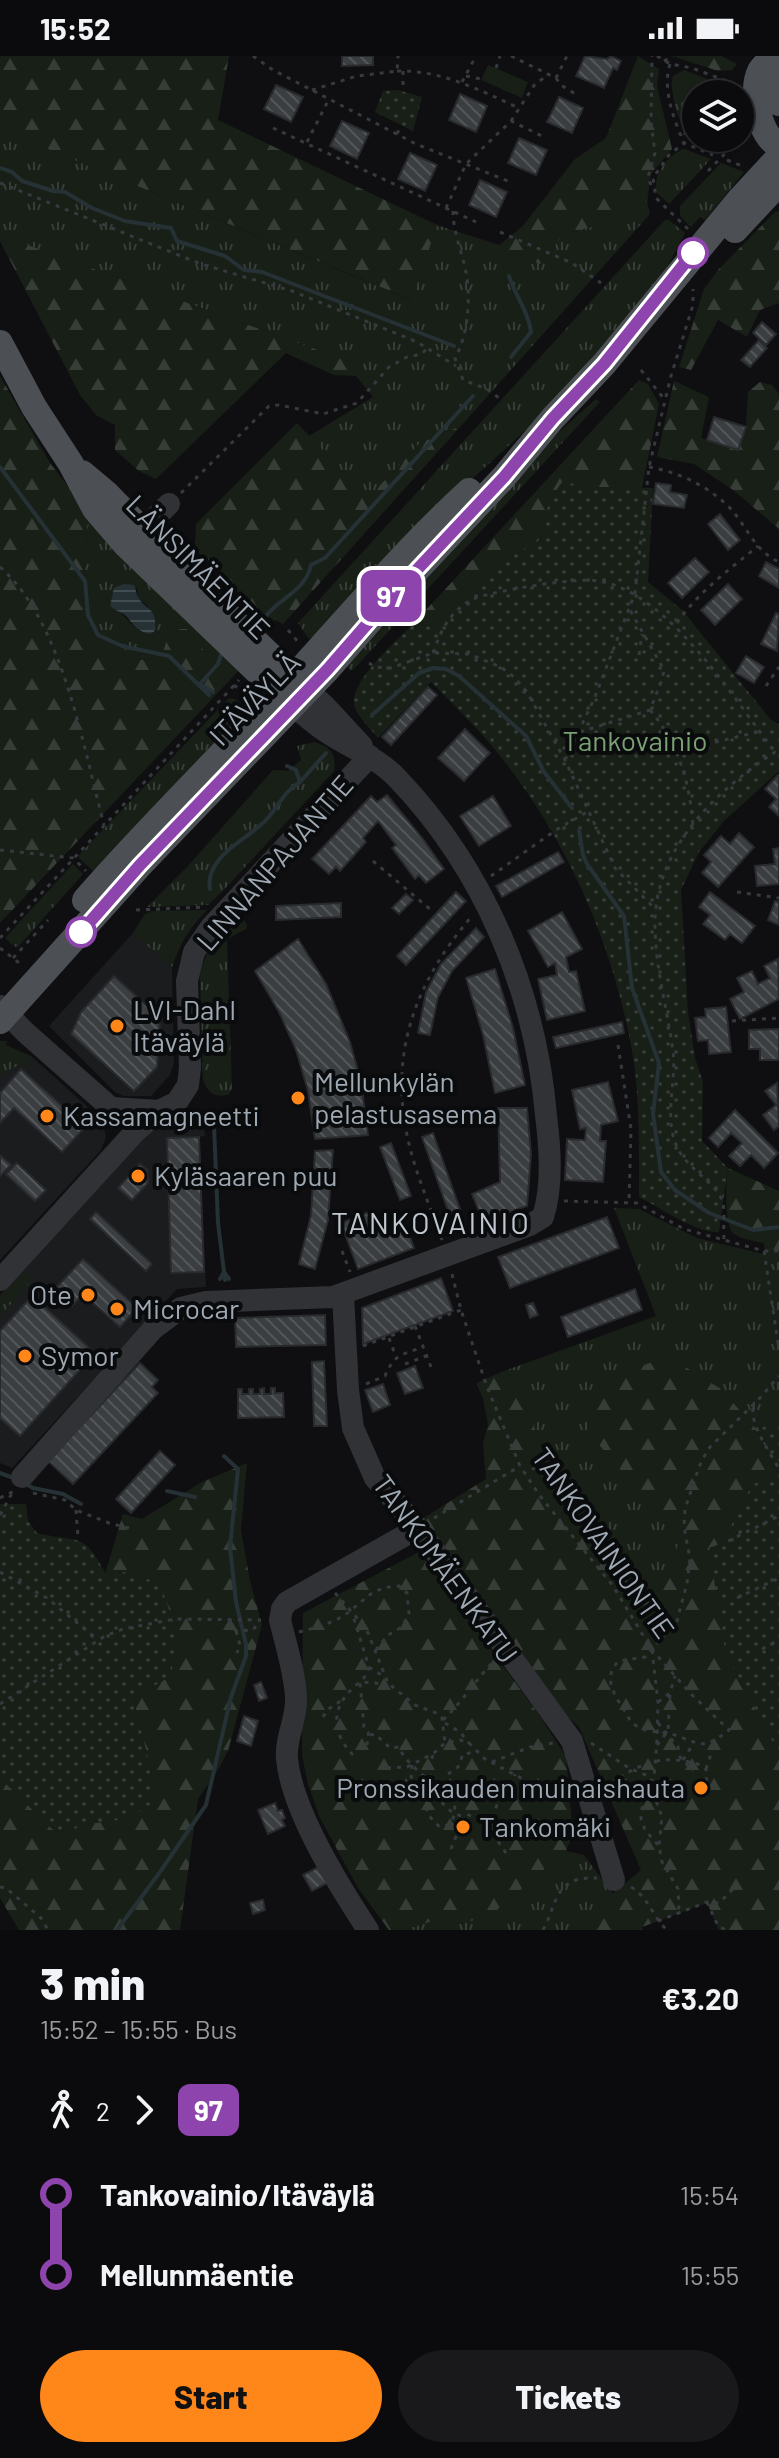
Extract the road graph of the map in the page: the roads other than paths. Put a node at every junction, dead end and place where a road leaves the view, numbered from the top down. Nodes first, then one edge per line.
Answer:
1 (774, 56) edge
2 (779, 103) edge
3 (779, 146) edge
4 (779, 157) edge
5 (779, 183) edge
6 (0, 343) edge
7 (604, 364) junction
8 (169, 504) road end
9 (134, 538) junction
10 (293, 691) junction
11 (370, 756) junction
12 (2, 1009) edge
13 (159, 1111) junction
14 (0, 1280) edge
15 (348, 1287) junction
16 (22, 1477) dead end
17 (418, 1528) junction
18 (614, 1880) road end
19 (368, 1930) edge

1 - 2 main road
1 - 3 main road
4 - 7 main road, ITÄVÄYLÄ
5 - 7 main road, ITÄVÄYLÄ
6 - 9 main road, LÄNSIMÄENTIE
7 - 10 main road, ITÄVÄYLÄ
8 - 9 street
9 - 10 main road, LÄNSIMÄENTIE
10 - 11 street
10 - 12 main road, ITÄVÄYLÄ
11 - 13 street, LINNANPAJANTIE
11 - 15 street
12 - 13 street
13 - 14 street, LINNANPAJANTIE
15 - 16 street
15 - 17 street, TANKOMÄENKATU
17 - 18 street, TANKOMÄENKATU
17 - 19 street

